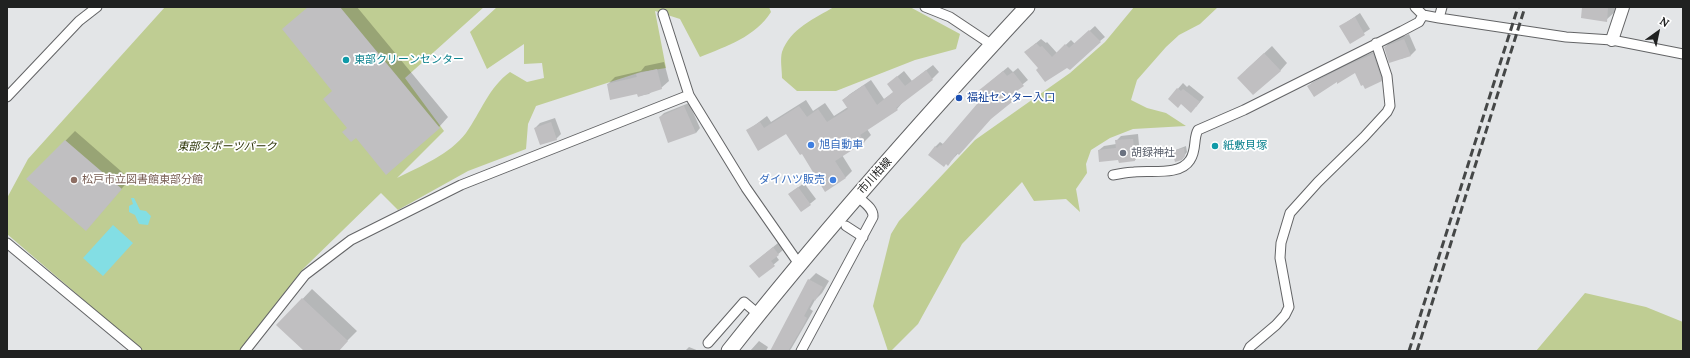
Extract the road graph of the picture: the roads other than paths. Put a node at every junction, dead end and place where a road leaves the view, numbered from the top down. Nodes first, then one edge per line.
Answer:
1 (98, 7) edge
2 (925, 7) edge
3 (1027, 7) edge
4 (1415, 7) edge
5 (1442, 7) edge
6 (1623, 7) edge
7 (663, 14) dead end
8 (1423, 15) junction
9 (1439, 18) junction
10 (1612, 40) junction
11 (1376, 43) junction
12 (992, 45) junction
13 (1683, 54) edge
14 (689, 95) junction
15 (7, 97) edge
16 (1113, 175) dead end
17 (857, 196) junction
18 (846, 226) dead end
19 (863, 237) junction
20 (7, 243) edge
21 (799, 264) junction
22 (758, 314) junction
23 (708, 343) dead end
24 (137, 351) edge
25 (245, 351) edge
26 (729, 351) edge
27 (801, 351) edge
28 (1248, 351) edge

1 - 15 street
2 - 12 street
3 - 12 main road, 市川柏線
4 - 8 street
5 - 9 street
6 - 10 street
7 - 14 street
8 - 9 street
8 - 11 street
9 - 10 street
10 - 13 street
11 - 16 street
11 - 28 street
12 - 17 main road, 市川柏線
14 - 21 street
14 - 25 street
17 - 19 street
17 - 21 main road, 市川柏線
18 - 19 street
19 - 27 street
20 - 24 street
21 - 22 main road, 市川柏線
22 - 23 street
22 - 26 main road, 市川柏線

